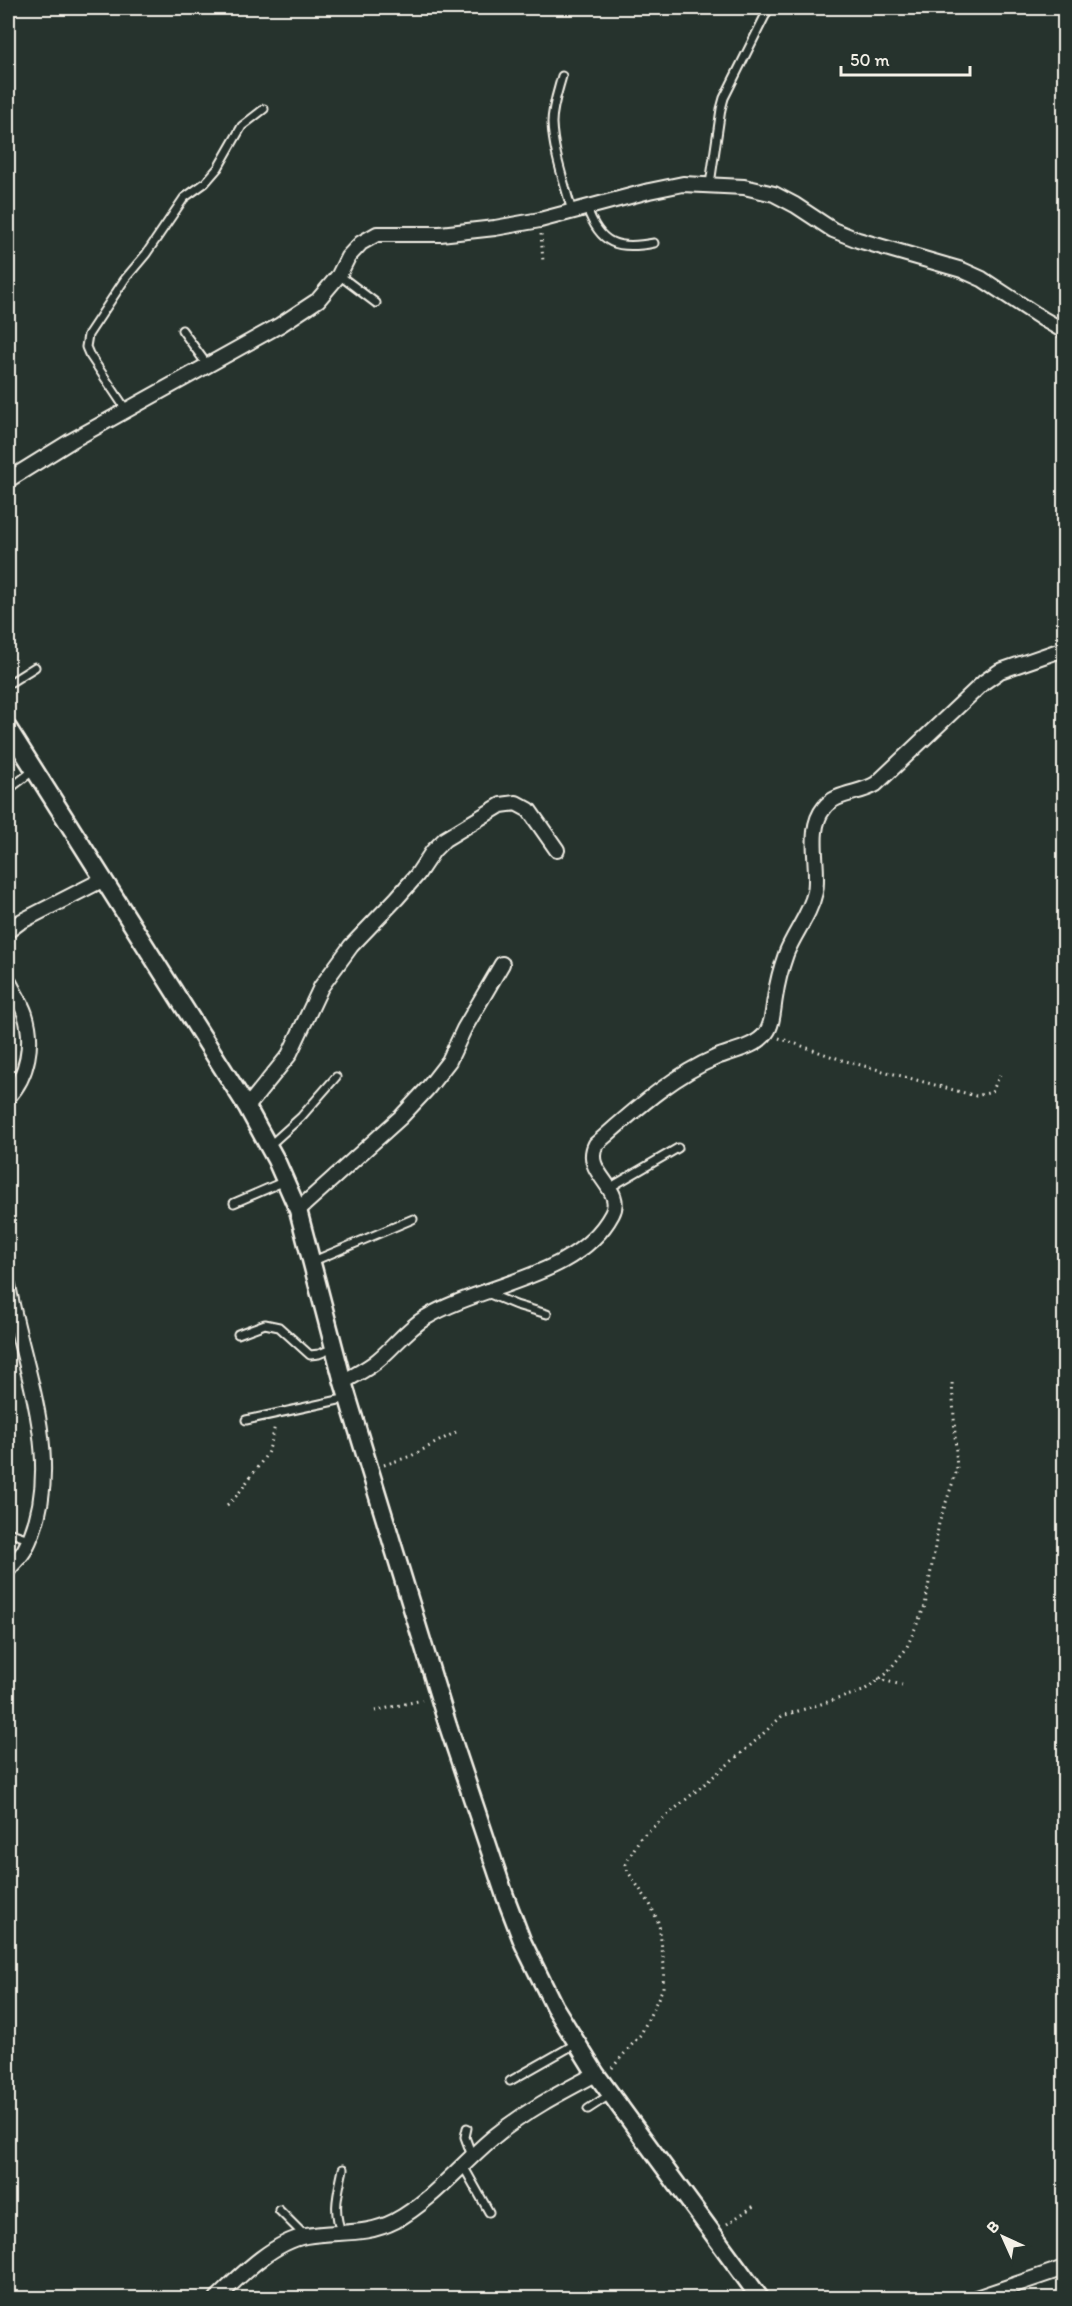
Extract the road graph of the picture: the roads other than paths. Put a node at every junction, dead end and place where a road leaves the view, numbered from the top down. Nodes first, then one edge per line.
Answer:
1 (769, 8) edge
2 (562, 76) dead end
3 (264, 109) dead end
4 (710, 184) junction
5 (587, 208) junction
6 (572, 212) junction
7 (654, 243) dead end
8 (339, 275) junction
9 (376, 303) dead end
10 (182, 330) dead end
11 (1065, 331) edge
12 (208, 366) junction
13 (127, 411) junction
14 (8, 480) edge
15 (1065, 650) edge
16 (35, 667) dead end
17 (8, 684) edge
18 (8, 728) edge
19 (34, 770) junction
20 (8, 790) edge
21 (557, 850) dead end
22 (104, 879) junction
23 (8, 931) edge
24 (502, 964) dead end
25 (8, 981) edge
26 (336, 1077) dead end
27 (8, 1097) edge
28 (247, 1107) junction
29 (268, 1147) junction
30 (678, 1148) dead end
31 (285, 1181) junction
32 (609, 1188) junction
33 (234, 1203) dead end
34 (298, 1210) junction
35 (413, 1219) dead end
36 (312, 1262) junction
37 (8, 1285) edge
38 (485, 1292) junction
39 (547, 1314) dead end
40 (238, 1334) dead end
41 (334, 1348) junction
42 (345, 1390) junction
43 (246, 1420) dead end
44 (8, 1532) edge
45 (29, 1539) junction
46 (8, 1570) edge
47 (577, 2043) junction
48 (510, 2081) dead end
49 (603, 2083) junction
50 (588, 2109) dead end
51 (466, 2128) dead end
52 (467, 2160) junction
53 (343, 2169) dead end
54 (279, 2210) dead end
55 (489, 2212) dead end
56 (342, 2234) junction
57 (305, 2236) junction
58 (1065, 2268) edge
59 (217, 2298) edge
60 (760, 2298) edge
61 (976, 2298) edge

1 - 4 lane
2 - 6 lane
3 - 13 lane
4 - 5 street
4 - 11 street
5 - 6 street
5 - 7 lane
6 - 8 street
8 - 9 lane
8 - 12 street
10 - 12 lane
12 - 13 street
13 - 14 street
15 - 32 street
16 - 17 lane
18 - 19 street
19 - 20 lane
19 - 22 street
21 - 28 street
22 - 23 street
22 - 28 street
24 - 34 street
25 - 27 street
26 - 29 lane
28 - 29 street
29 - 31 street
30 - 32 lane
31 - 33 lane
31 - 34 street
32 - 38 street
34 - 36 street
35 - 36 lane
36 - 41 street
37 - 45 street
38 - 39 lane
38 - 42 street
40 - 41 lane
41 - 42 street
42 - 43 lane
42 - 47 street
44 - 45 lane
45 - 46 street
47 - 48 lane
47 - 49 street
49 - 50 lane
49 - 52 street
49 - 60 street
51 - 52 lane
52 - 55 lane
52 - 56 street
53 - 56 lane
54 - 57 lane
56 - 57 street
57 - 59 street
58 - 61 street

